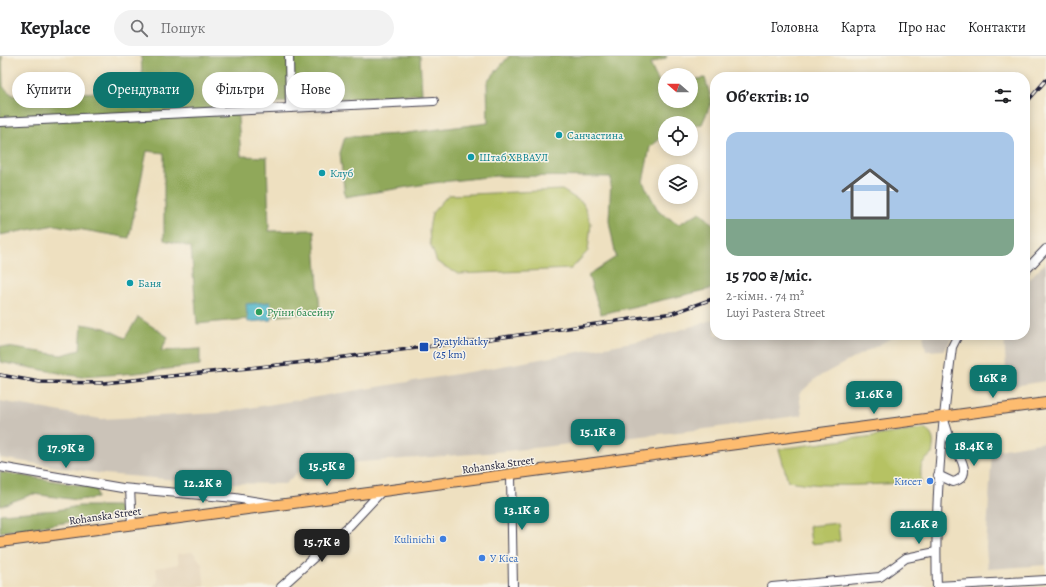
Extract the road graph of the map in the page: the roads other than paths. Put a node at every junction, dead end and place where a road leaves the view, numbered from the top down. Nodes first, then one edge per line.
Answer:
1 (289, 56) edge
2 (289, 72) edge
3 (434, 101) dead end
4 (345, 105) edge
5 (290, 108) edge
6 (0, 122) edge
7 (1046, 249) edge
8 (1030, 266) edge
9 (956, 340) edge
10 (1046, 403) edge
11 (943, 418) junction
12 (0, 467) edge
13 (938, 475) junction
14 (511, 476) junction
15 (130, 489) junction
16 (381, 492) junction
17 (276, 505) junction
18 (132, 525) junction
19 (0, 542) edge
20 (936, 552) junction
21 (1046, 580) edge
22 (937, 586) edge
23 (281, 587) edge
24 (513, 587) edge
25 (772, 587) edge

1 - 2 street
3 - 4 street
5 - 6 street
7 - 8 street
9 - 11 street
10 - 11 main road, Rohanska Street
11 - 13 street
11 - 13 street
11 - 14 main road, Rohanska Street
12 - 15 street
13 - 20 street
14 - 16 main road, Rohanska Street
14 - 24 street
15 - 17 street
15 - 18 street
16 - 17 main road, Rohanska Street
16 - 23 street
17 - 18 main road, Rohanska Street
18 - 19 main road, Rohanska Street
20 - 22 street
20 - 25 street
21 - 22 street

